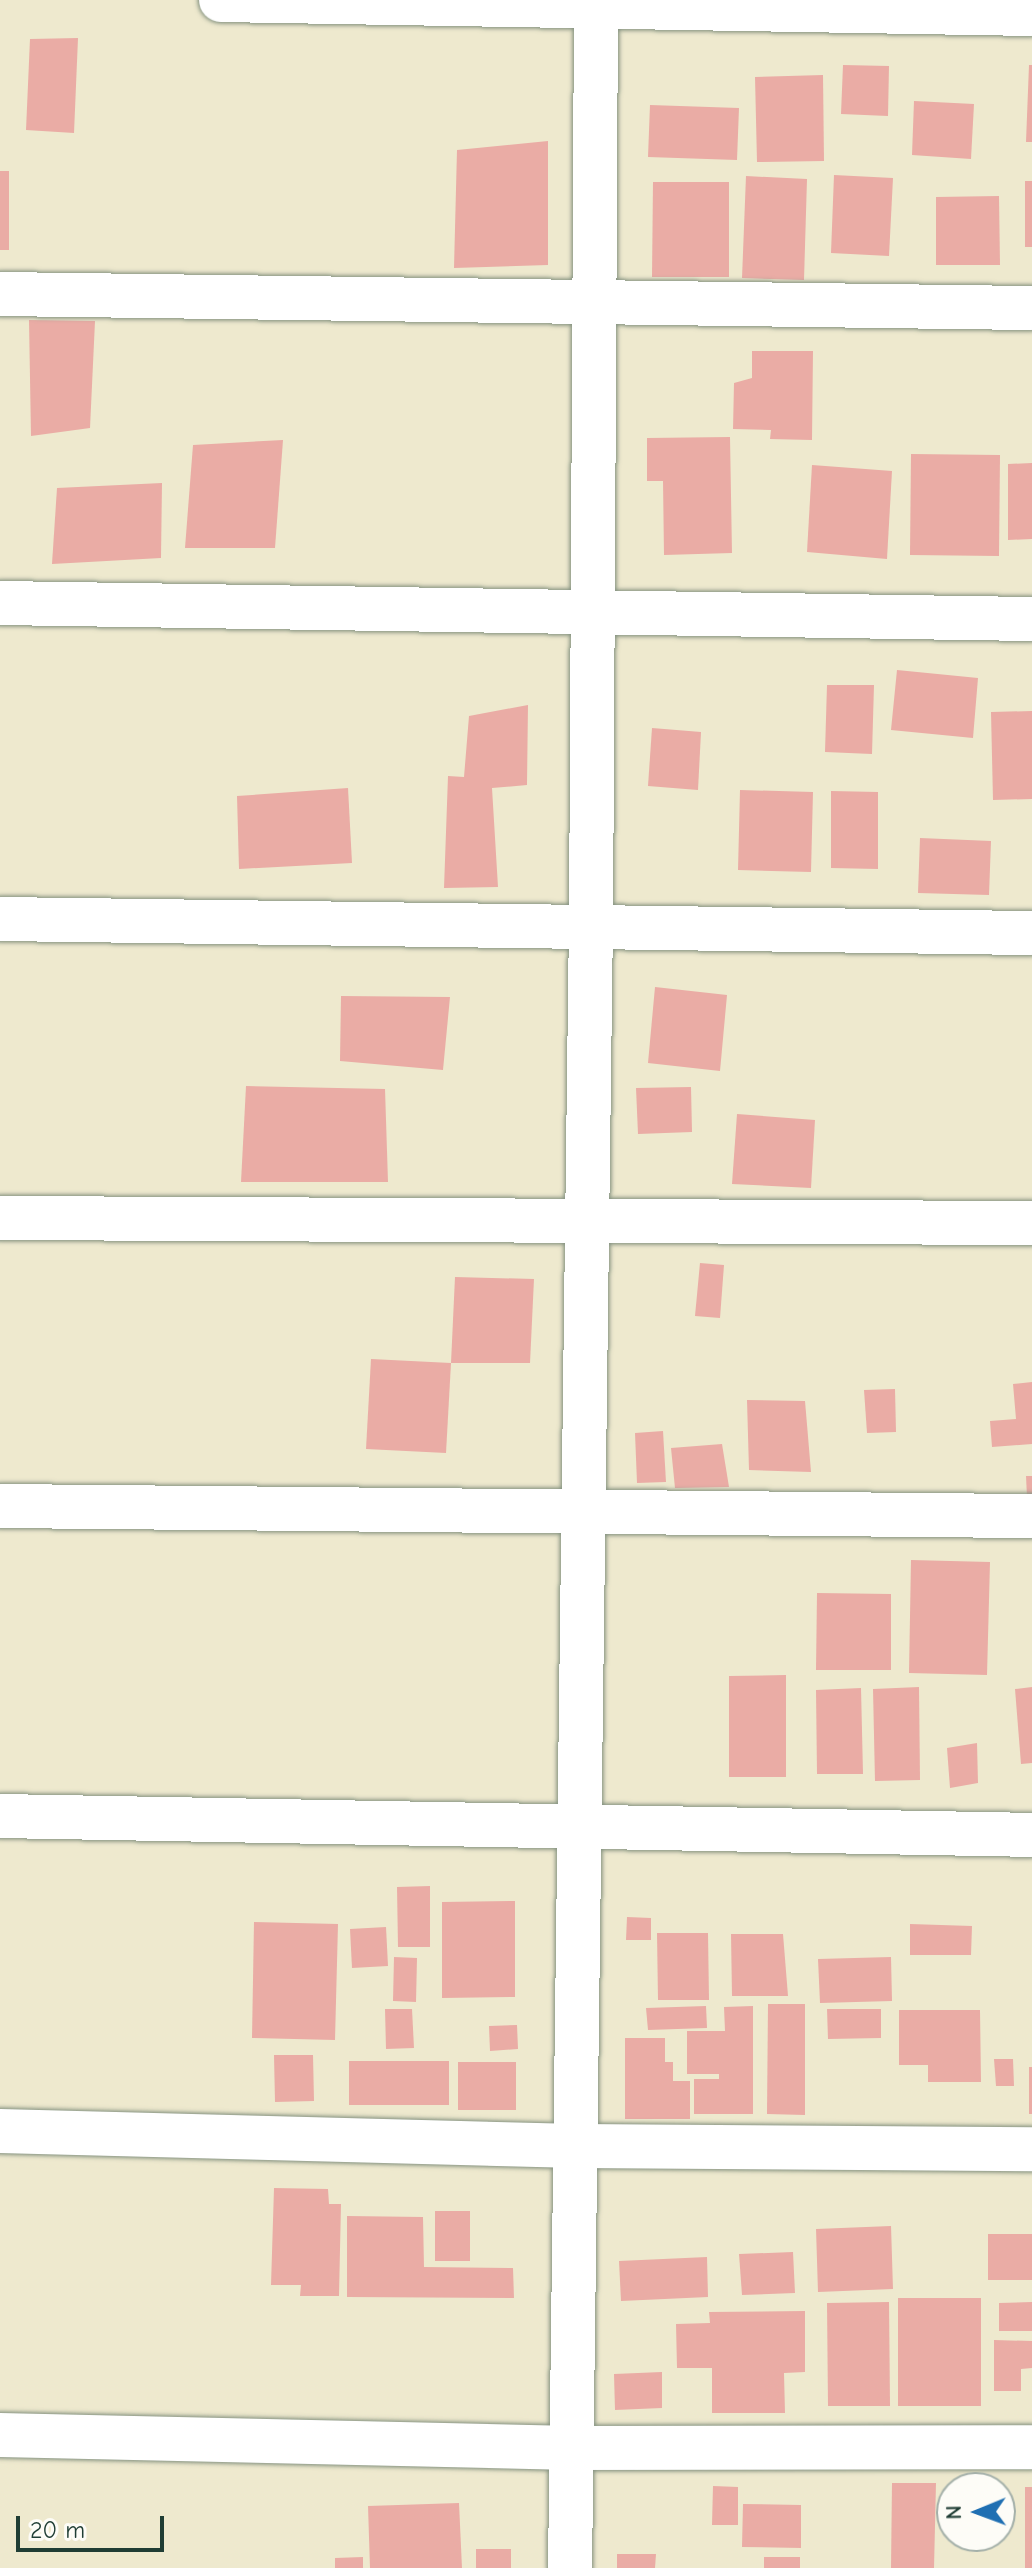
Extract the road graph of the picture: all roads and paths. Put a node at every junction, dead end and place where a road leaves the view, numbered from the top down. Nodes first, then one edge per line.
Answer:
1 (221, 0) edge
2 (596, 3) edge
3 (1032, 14) edge
4 (0, 294) edge
5 (593, 304) junction
6 (1032, 308) edge
7 (0, 603) edge
8 (590, 615) junction
9 (1032, 619) edge
10 (0, 919) edge
11 (591, 928) junction
12 (1032, 933) edge
13 (0, 1218) edge
14 (587, 1221) junction
15 (1032, 1223) edge
16 (0, 1506) edge
17 (584, 1510) junction
18 (1032, 1516) edge
19 (0, 1816) edge
20 (581, 1826) junction
21 (1032, 1835) edge
22 (0, 2131) edge
23 (577, 2146) junction
24 (1032, 2149) edge
25 (0, 2435) edge
26 (1032, 2447) edge
27 (573, 2448) junction
28 (570, 2568) edge

1 - 2 street
2 - 3 street
2 - 5 street
4 - 5 street
5 - 6 street
5 - 8 street
7 - 8 street
8 - 9 street
8 - 11 street
10 - 11 street
11 - 12 street
11 - 14 street
13 - 14 street
14 - 15 street
14 - 17 street
16 - 17 street
17 - 18 street
17 - 20 street
19 - 20 street
20 - 21 street
20 - 23 street
22 - 23 street
23 - 24 street
23 - 27 street
25 - 27 street
26 - 27 street
27 - 28 street

